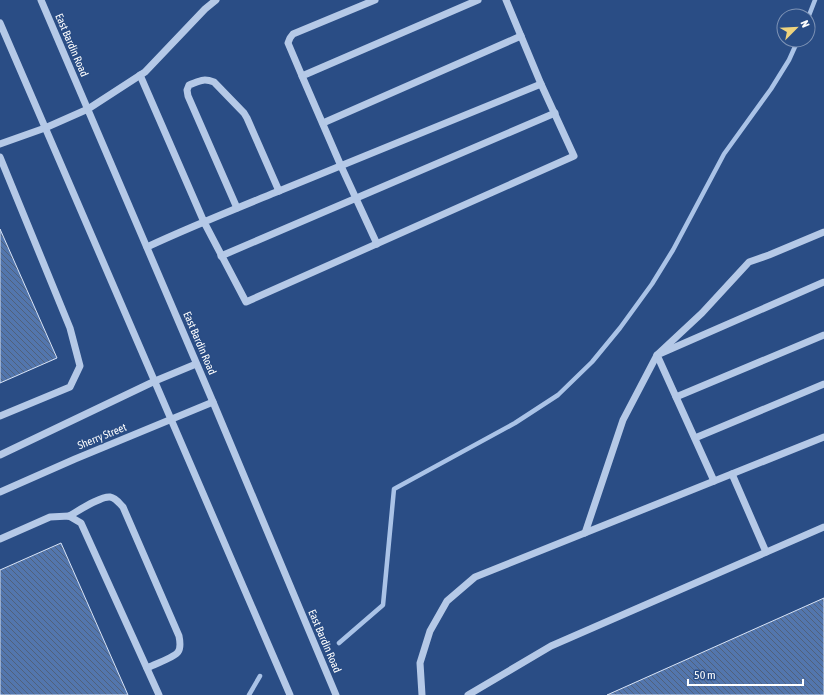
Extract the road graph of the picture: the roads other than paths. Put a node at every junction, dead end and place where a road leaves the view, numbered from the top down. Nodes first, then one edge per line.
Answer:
1 (41, 0) edge
2 (216, 0) edge
3 (375, 0) edge
4 (478, 0) edge
5 (506, 0) edge
6 (0, 23) edge
7 (521, 36) junction
8 (140, 75) junction
9 (302, 76) junction
10 (541, 84) junction
11 (88, 109) junction
12 (555, 114) junction
13 (323, 124) junction
14 (45, 128) junction
15 (0, 144) edge
16 (0, 157) edge
17 (341, 166) junction
18 (279, 191) junction
19 (356, 198) junction
20 (237, 208) junction
21 (204, 222) junction
22 (824, 232) edge
23 (377, 244) junction
24 (147, 247) junction
25 (222, 256) junction
26 (824, 282) edge
27 (824, 335) edge
28 (657, 356) junction
29 (196, 364) junction
30 (155, 381) junction
31 (824, 384) edge
32 (676, 397) junction
33 (213, 402) junction
34 (0, 416) edge
35 (172, 419) junction
36 (824, 437) edge
37 (695, 438) junction
38 (0, 455) edge
39 (732, 474) junction
40 (714, 481) junction
41 (0, 492) edge
42 (69, 516) junction
43 (824, 526) edge
44 (585, 533) junction
45 (0, 539) edge
46 (766, 552) junction
47 (147, 668) junction
48 (159, 695) edge
49 (290, 695) edge
50 (336, 695) edge
51 (422, 695) edge
52 (468, 695) edge

1 - 11 street, East Bardin Road
2 - 8 street
3 - 9 street
4 - 9 street
5 - 7 street
6 - 14 street
7 - 10 street
7 - 13 street
8 - 11 street
8 - 21 street
9 - 13 street
10 - 12 street
10 - 17 street
11 - 14 street
11 - 24 street, East Bardin Road
12 - 19 street
12 - 23 street
13 - 17 street
14 - 15 street
14 - 30 street
16 - 34 street
17 - 18 street
17 - 19 street
18 - 20 street
18 - 20 street
19 - 23 street
19 - 25 street
20 - 21 street
21 - 24 street
21 - 25 street
22 - 28 street
23 - 25 street
24 - 29 street, East Bardin Road
26 - 28 street
27 - 32 street
28 - 32 street
28 - 44 street
29 - 30 street
29 - 33 street, East Bardin Road
30 - 35 street
30 - 38 street
31 - 37 street
32 - 37 street
33 - 35 street, Sherry Street
33 - 50 street, East Bardin Road
35 - 41 street, Sherry Street
35 - 49 street
36 - 39 street
37 - 40 street
39 - 40 street
39 - 46 street
40 - 44 street
42 - 45 street
42 - 47 street
42 - 47 street
43 - 46 street
44 - 51 street
46 - 52 street
47 - 48 street

